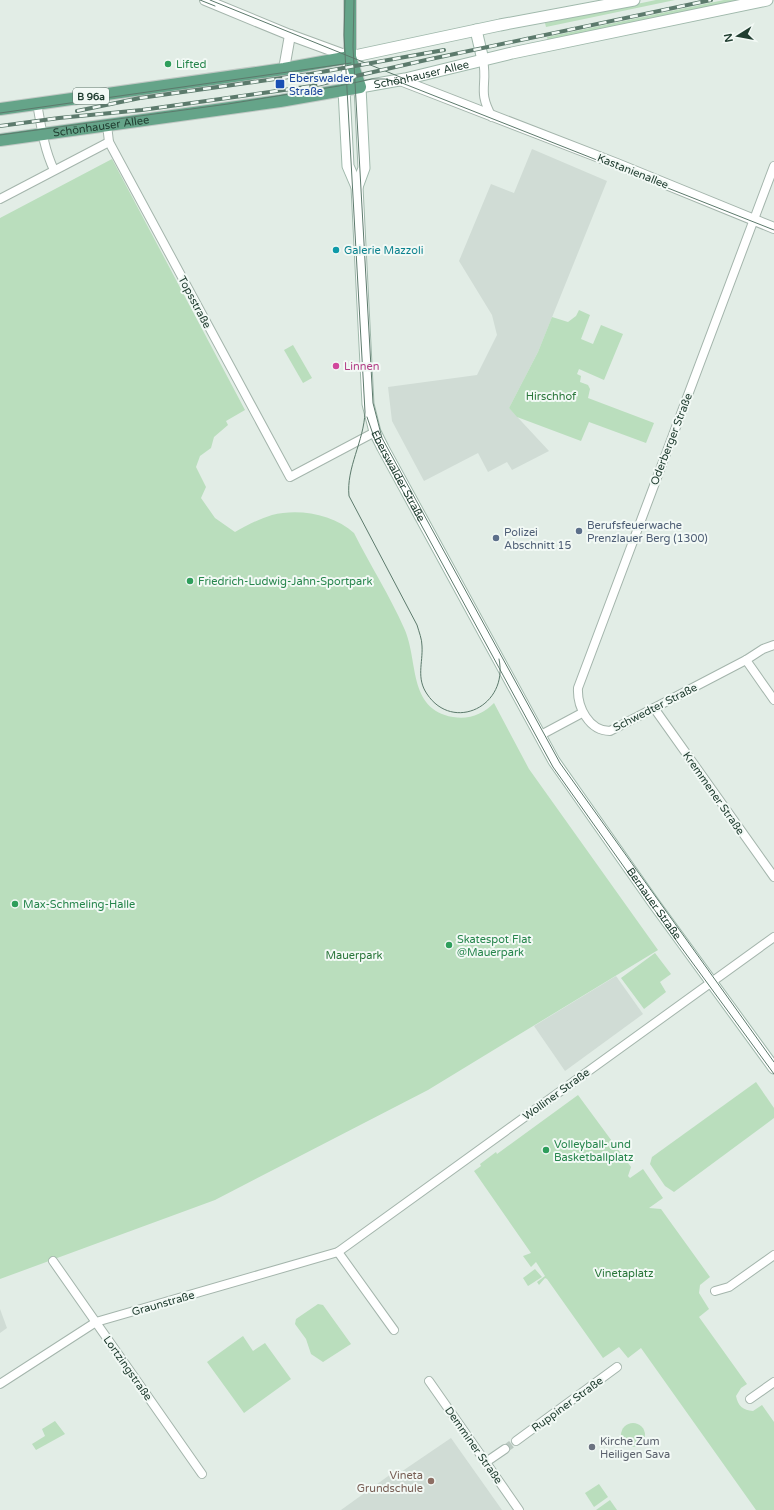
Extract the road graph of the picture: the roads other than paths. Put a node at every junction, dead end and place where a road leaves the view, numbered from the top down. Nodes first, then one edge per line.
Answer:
1 (205, 0) edge
2 (350, 0) edge
3 (634, 0) edge
4 (767, 0) edge
5 (476, 30) junction
6 (290, 35) junction
7 (350, 57) junction
8 (483, 60) junction
9 (284, 69) junction
10 (400, 80) junction
11 (360, 87) junction
12 (344, 90) junction
13 (37, 103) junction
14 (0, 108) edge
15 (492, 116) junction
16 (107, 125) junction
17 (43, 134) junction
18 (0, 140) edge
19 (109, 142) junction
20 (774, 166) edge
21 (54, 170) junction
22 (357, 187) junction
23 (0, 199) edge
24 (753, 220) junction
25 (774, 228) edge
26 (375, 432) junction
27 (774, 645) edge
28 (746, 660) junction
29 (774, 700) edge
30 (654, 708) junction
31 (582, 712) junction
32 (539, 736) junction
33 (774, 877) edge
34 (774, 937) edge
35 (712, 983) junction
36 (774, 1068) edge
37 (338, 1252) junction
38 (774, 1255) edge
39 (54, 1261) dead end
40 (715, 1291) dead end
41 (96, 1322) junction
42 (394, 1330) dead end
43 (617, 1367) dead end
44 (429, 1381) dead end
45 (774, 1382) edge
46 (0, 1384) edge
47 (750, 1400) dead end
48 (516, 1441) tunnel mouth
49 (505, 1449) tunnel mouth
50 (486, 1462) junction
51 (202, 1474) dead end
52 (519, 1510) edge

1 - 6 street
2 - 7 main road
3 - 5 main road
4 - 8 main road, Schönhauser Allee
5 - 7 main road
5 - 8 main road
6 - 7 street
6 - 9 street
7 - 9 main road, B 96a
7 - 11 main road
7 - 12 main road, Eberswalder Straße
8 - 10 main road, Schönhauser Allee
8 - 15 street
9 - 13 main road, B 96a
10 - 11 main road, Schönhauser Allee
10 - 15 street, Kastanienallee
11 - 12 main road, Schönhauser Allee
11 - 22 main road, Eberswalder Straße
12 - 16 main road, Schönhauser Allee
12 - 22 main road, Eberswalder Straße
13 - 14 main road, B 96a
13 - 17 street
15 - 24 street, Kastanienallee
16 - 17 main road, Schönhauser Allee
16 - 19 street, Topsstraße
17 - 18 main road, Schönhauser Allee
17 - 21 street
19 - 21 street
19 - 26 street, Topsstraße
20 - 24 street, Oderberger Straße
21 - 23 street
22 - 26 main road, Eberswalder Straße
24 - 25 street, Kastanienallee
24 - 31 street, Oderberger Straße
26 - 32 main road, Eberswalder Straße
27 - 28 street, Schwedter Straße
28 - 29 street
28 - 30 street, Schwedter Straße
30 - 31 street, Schwedter Straße
30 - 33 street, Kremmener Straße
31 - 32 street
32 - 35 main road, Bernauer Straße
34 - 35 street, Wolliner Straße
35 - 36 main road, Bernauer Straße
35 - 37 street, Wolliner Straße
37 - 41 street, Graunstraße
37 - 42 street
38 - 40 street
39 - 41 street, Lortzingstraße
41 - 46 street, Graunstraße
41 - 51 street, Lortzingstraße
43 - 48 street, Ruppiner Straße
44 - 50 street, Demminer Straße
45 - 47 street
49 - 50 street
50 - 52 street, Demminer Straße

